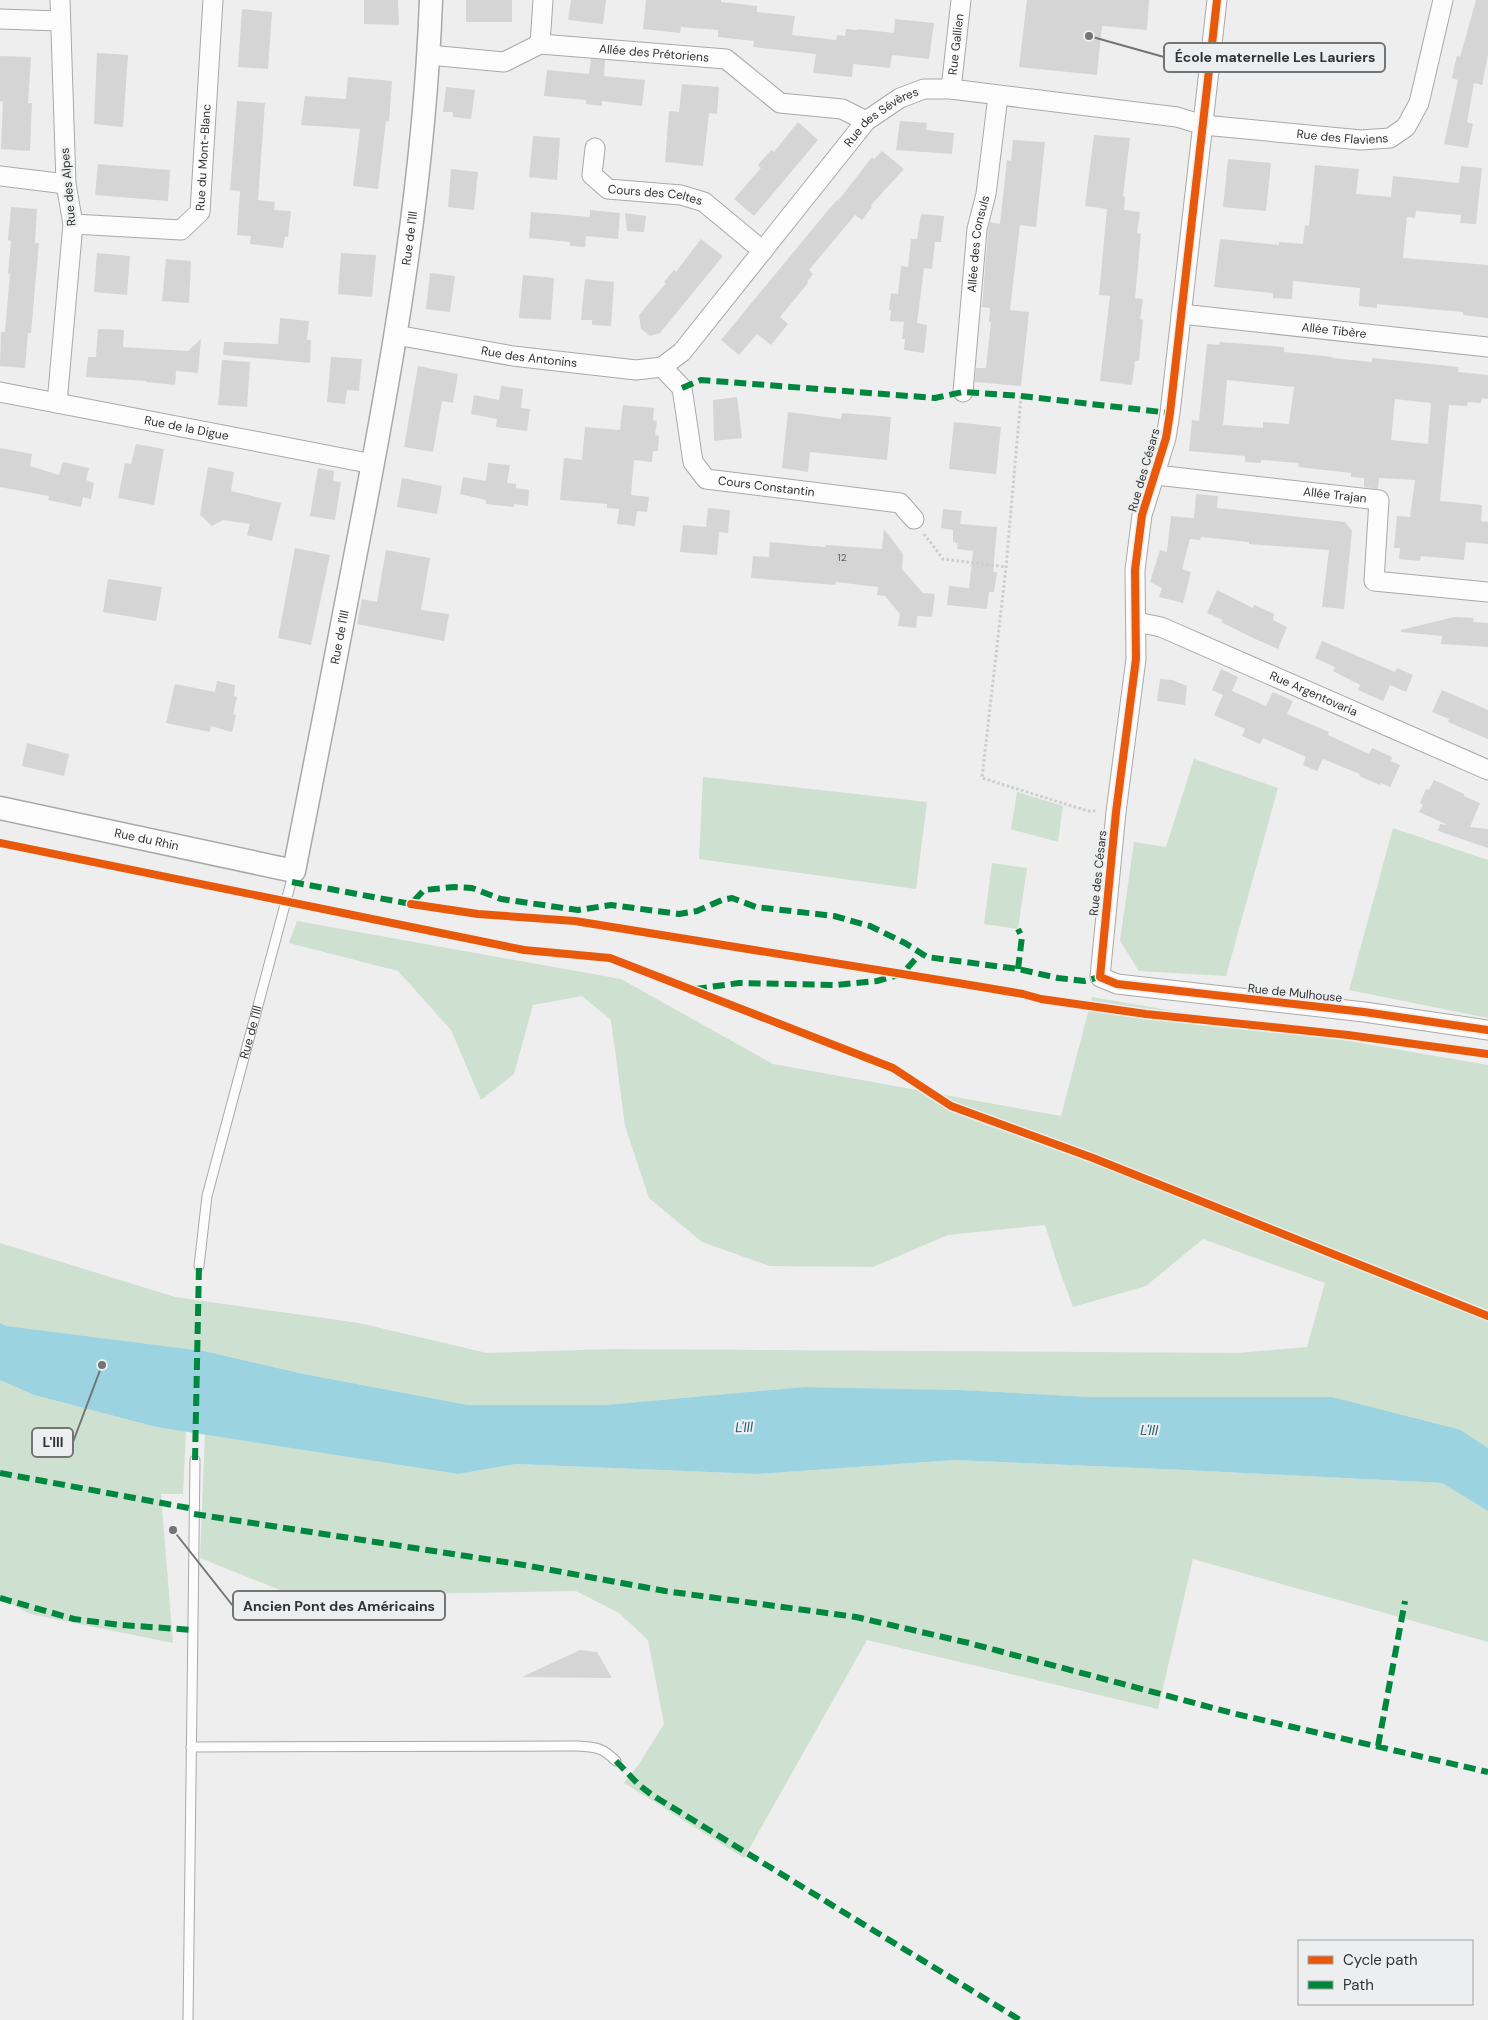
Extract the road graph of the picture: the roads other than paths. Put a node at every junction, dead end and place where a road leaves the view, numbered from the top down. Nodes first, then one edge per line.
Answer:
1 (60, 0) edge
2 (213, 0) edge
3 (431, 0) edge
4 (543, 0) edge
5 (961, 0) edge
6 (1217, 0) edge
7 (1443, 0) edge
8 (0, 19) edge
9 (59, 21) junction
10 (540, 44) junction
11 (429, 55) junction
12 (951, 89) junction
13 (998, 96) junction
14 (866, 121) junction
15 (1203, 125) junction
16 (595, 148) dead end
17 (0, 176) edge
18 (66, 184) junction
19 (73, 224) junction
20 (763, 251) junction
21 (1181, 314) junction
22 (396, 335) junction
23 (1488, 347) edge
24 (662, 367) junction
25 (0, 392) edge
26 (963, 392) dead end
27 (57, 403) junction
28 (373, 464) junction
29 (1156, 475) junction
30 (914, 519) road end
31 (1488, 592) edge
32 (1137, 622) junction
33 (1488, 770) edge
34 (0, 808) edge
35 (294, 871) junction
36 (1100, 977) joint
37 (1488, 1030) edge
38 (199, 1266) dead end
39 (195, 1460) dead end
40 (191, 1747) junction
41 (616, 1761) dead end
42 (188, 2020) edge

1 - 9 street, Rue des Alpes
2 - 19 street, Rue du Mont-Blanc
3 - 11 street, Rue de l'Ill
4 - 10 street
5 - 12 street, Rue Gallien
6 - 15 street, Rue des Césars
7 - 15 street, Rue des Flaviens
8 - 9 street
9 - 18 street, Rue des Alpes
10 - 11 street
10 - 14 street, Allée des Prétoriens
11 - 22 street, Rue de l'Ill
12 - 13 street, Rue des Sévères
12 - 14 street, Rue des Sévères
13 - 15 street, Rue des Sévères
13 - 26 street, Allée des Consuls
14 - 20 street, Rue des Sévères
15 - 21 street, Rue des Césars
16 - 20 street, Cours des Celtes
17 - 18 street
18 - 19 street, Rue des Alpes
19 - 27 street, Rue des Alpes
20 - 24 street, Rue des Sévères
21 - 23 street, Allée Tibère
21 - 29 street, Rue des Césars
22 - 24 street, Rue des Antonins
22 - 28 street, Rue de l'Ill
24 - 30 street, Cours Constantin
25 - 27 street, Rue de la Digue
27 - 28 street, Rue de la Digue
28 - 35 street, Rue de l'Ill
29 - 31 street, Allée Trajan
29 - 32 street, Rue des Césars
32 - 33 street, Rue Argentovaria
32 - 36 street, Rue des Césars
34 - 35 street, Rue du Rhin
35 - 38 lane, Rue de l'Ill
36 - 37 street, Rue de Mulhouse
39 - 40 lane
40 - 41 lane
40 - 42 lane

